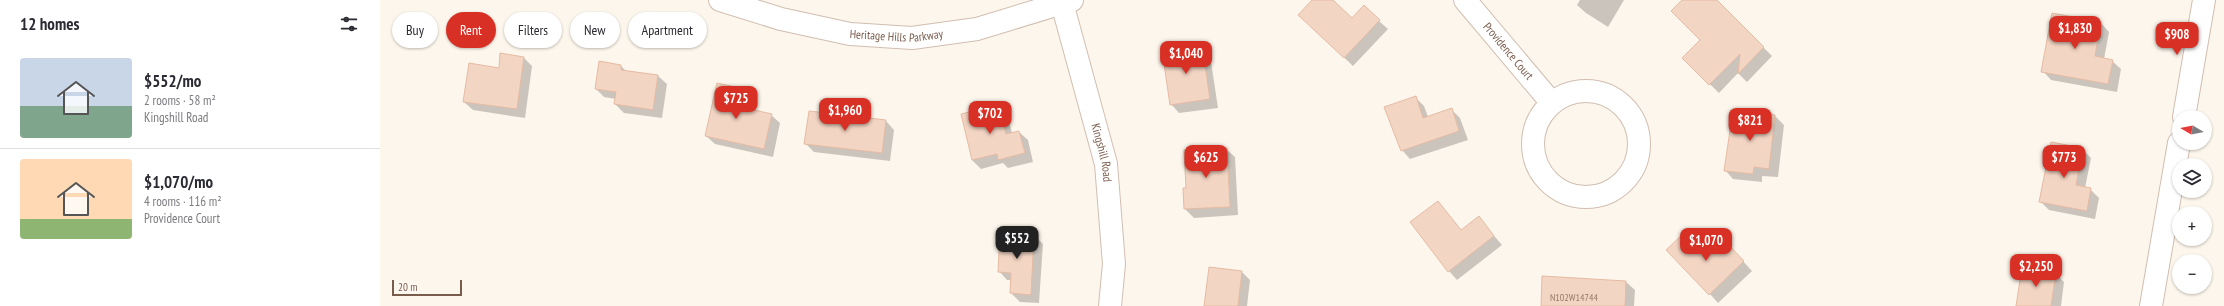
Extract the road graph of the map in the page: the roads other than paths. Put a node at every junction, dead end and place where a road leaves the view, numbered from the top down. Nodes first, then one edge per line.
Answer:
1 (720, 0) edge
2 (1465, 0) edge
3 (2204, 0) edge
4 (1067, 2) edge
5 (1551, 102) junction
6 (2185, 110) edge
7 (2179, 150) edge
8 (1110, 306) edge
9 (2151, 306) edge

1 - 4 street, Heritage Hills Parkway
2 - 5 street, Providence Court
3 - 6 street
4 - 8 street, Kingshill Road
5 - 5 street
7 - 9 street

